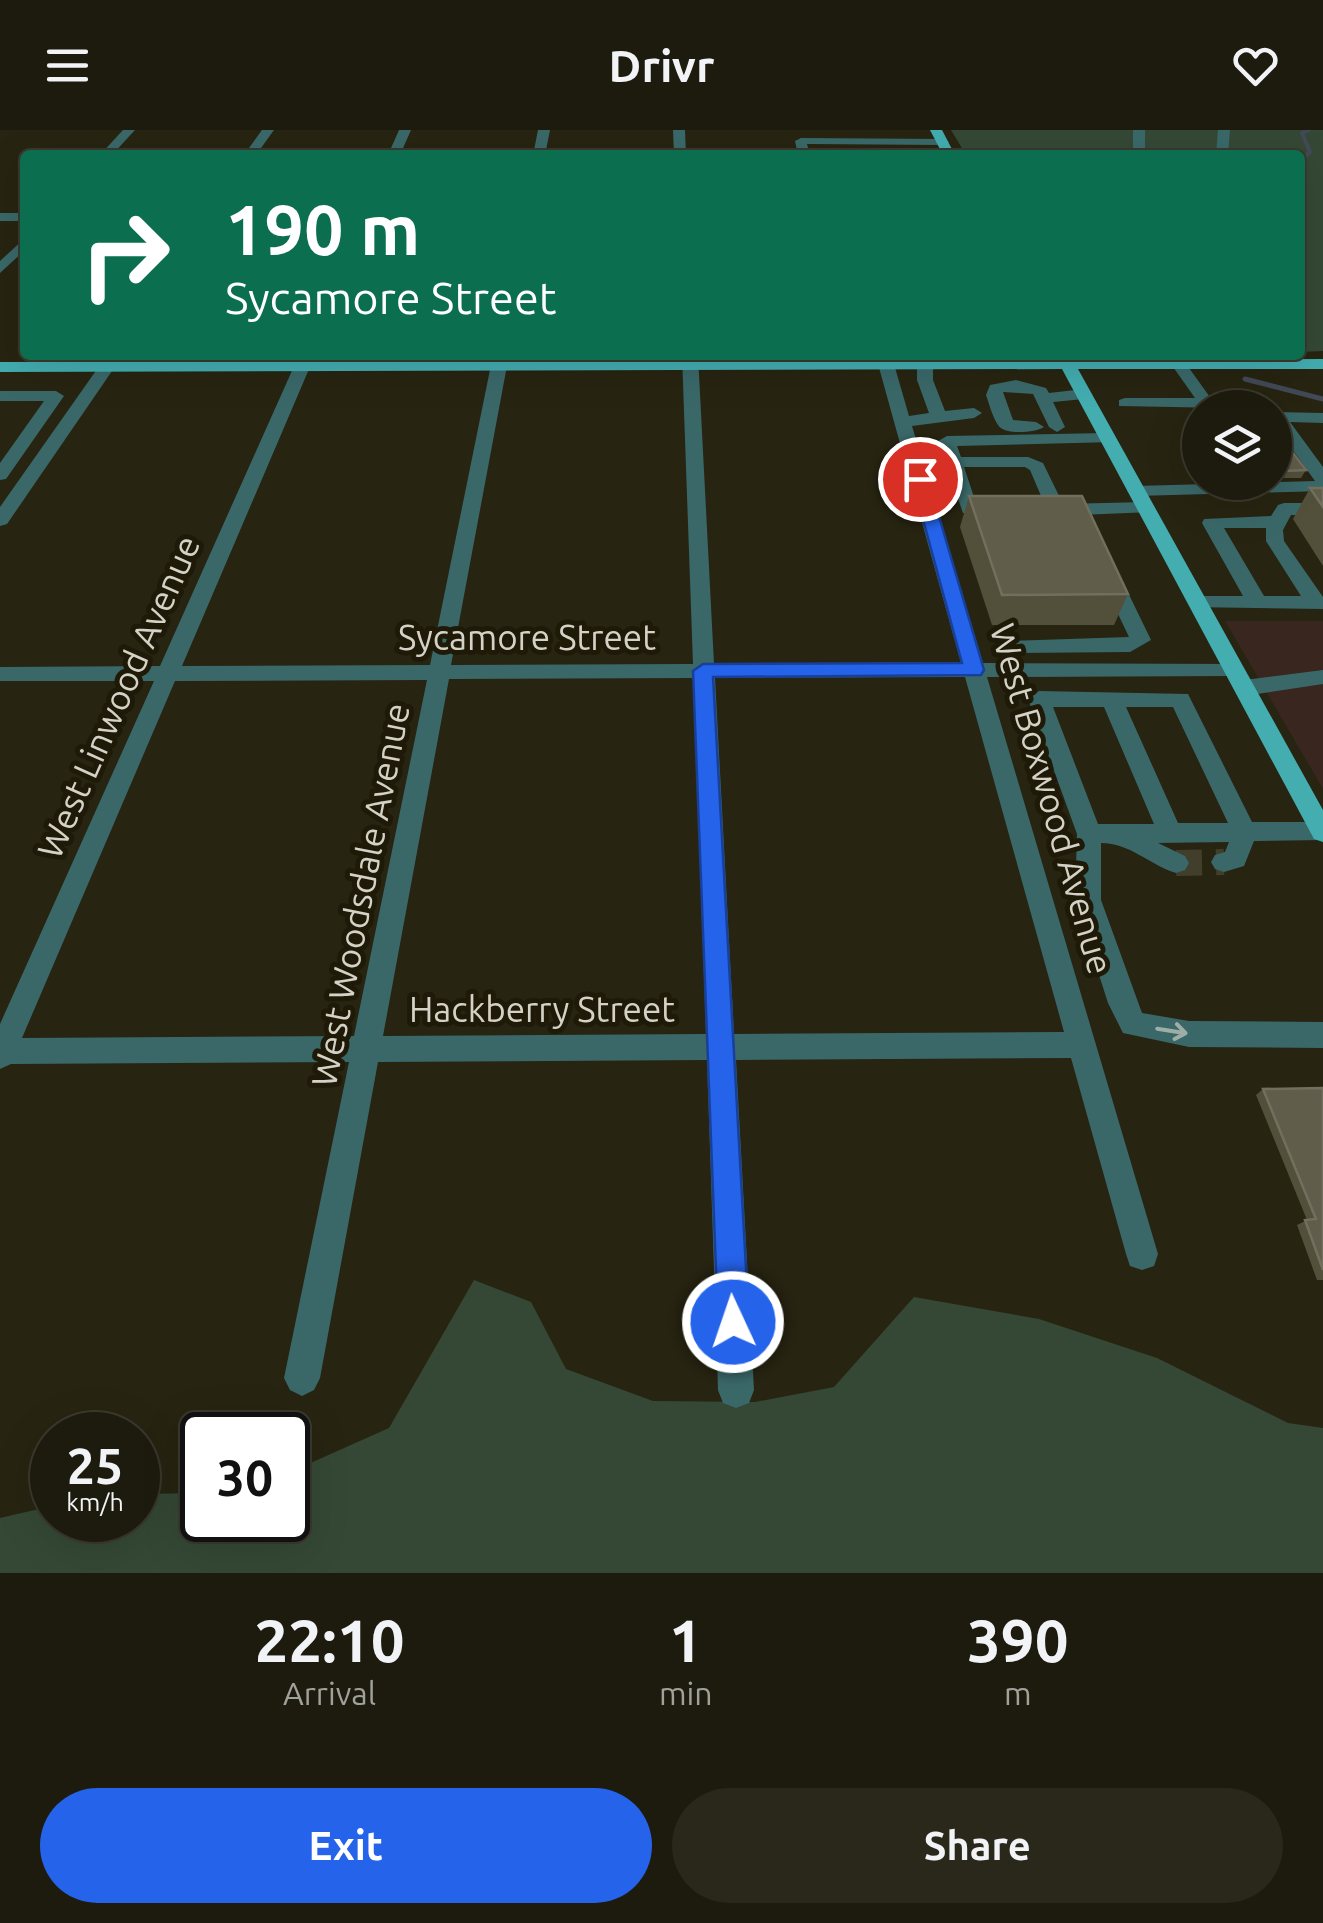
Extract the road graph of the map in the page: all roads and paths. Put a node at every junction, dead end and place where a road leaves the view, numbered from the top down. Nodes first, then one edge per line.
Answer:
1 (129, 130) edge
2 (936, 130) edge
3 (792, 132) edge
4 (825, 136) edge
5 (942, 142) junction
6 (111, 150) edge
7 (803, 150) edge
8 (947, 150) edge
9 (20, 247) edge
10 (0, 269) edge
11 (500, 360) edge
12 (690, 360) edge
13 (925, 360) edge
14 (1064, 360) edge
15 (111, 361) edge
16 (305, 361) edge
17 (999, 361) edge
18 (886, 364) junction
19 (1179, 364) junction
20 (1323, 364) edge
21 (0, 367) edge
22 (996, 388) junction
23 (1199, 390) edge
24 (1084, 394) junction
25 (0, 396) edge
26 (56, 396) junction
27 (86, 396) junction
28 (1044, 398) junction
29 (1125, 403) dead end
30 (1182, 404) edge
31 (974, 413) dead end
32 (938, 414) junction
33 (1323, 418) edge
34 (903, 422) junction
35 (1058, 426) junction
36 (1104, 432) junction
37 (0, 444) edge
38 (23, 444) junction
39 (51, 444) junction
40 (1295, 451) edge
41 (954, 462) junction
42 (0, 475) edge
43 (1182, 494) edge
44 (1141, 499) junction
45 (929, 508) junction
46 (1323, 509) edge
47 (0, 520) edge
48 (1275, 526) junction
49 (1298, 530) dead end
50 (1100, 552) edge
51 (1317, 596) edge
52 (1197, 602) junction
53 (1257, 602) junction
54 (1141, 640) junction
55 (1037, 647) junction
56 (1011, 648) dead end
57 (1157, 669) junction
58 (974, 670) junction
59 (1046, 670) junction
60 (440, 671) junction
61 (703, 671) junction
62 (168, 672) junction
63 (0, 674) edge
64 (1238, 678) junction
65 (1323, 678) edge
66 (1170, 698) junction
67 (1112, 699) junction
68 (1245, 832) junction
69 (1323, 832) edge
70 (1170, 833) junction
71 (1089, 834) junction
72 (1129, 834) junction
73 (1224, 862) dead end
74 (1176, 863) tunnel mouth
75 (1323, 1035) edge
76 (1082, 1045) junction
77 (720, 1047) junction
78 (367, 1048) junction
79 (1, 1053) edge
80 (1142, 1254) dead end
81 (302, 1378) dead end
82 (736, 1390) dead end

1 - 6 street
2 - 5 main road
3 - 4 street
4 - 5 street
4 - 7 street
5 - 8 main road
9 - 10 street
11 - 12 main road
11 - 16 main road
11 - 60 street, West Woodsdale Avenue
12 - 18 main road
12 - 61 street
13 - 17 main road
13 - 18 main road
13 - 32 street
14 - 17 main road
14 - 19 main road
14 - 24 main road
15 - 16 main road
15 - 21 main road
15 - 27 street
16 - 62 street, West Linwood Avenue
17 - 22 street
18 - 34 street, West Boxwood Avenue
19 - 20 main road
19 - 23 street
22 - 28 street
22 - 35 street
24 - 28 street
24 - 36 main road
25 - 26 street
26 - 27 street
26 - 38 street
27 - 39 street
28 - 35 street
29 - 30 street
31 - 32 street
32 - 34 street
33 - 40 street
34 - 45 street, West Boxwood Avenue
35 - 36 street
36 - 41 street
36 - 44 main road
37 - 38 street
38 - 39 street
38 - 42 street
39 - 47 street
41 - 44 street
41 - 45 street
43 - 44 street
44 - 52 main road
45 - 58 street, West Boxwood Avenue
46 - 48 street
48 - 49 street
48 - 51 street
48 - 53 street
50 - 54 street
51 - 53 street
52 - 53 street
52 - 64 main road
54 - 55 street
54 - 57 street
55 - 56 street
55 - 59 street
57 - 59 street, Sycamore Street
57 - 64 street, Sycamore Street
57 - 66 street
58 - 59 street, Sycamore Street
58 - 61 street, Sycamore Street
58 - 76 street, West Boxwood Avenue
60 - 61 street, Sycamore Street
60 - 62 street, Sycamore Street
60 - 78 street, West Woodsdale Avenue
61 - 77 street
62 - 63 street, Sycamore Street
62 - 79 street, West Linwood Avenue
64 - 65 street, Sycamore Street
64 - 69 main road
66 - 67 street
66 - 68 street
67 - 70 street
67 - 71 street
68 - 69 street
68 - 70 street
68 - 73 street
70 - 72 street
71 - 72 street
71 -> 75 street
72 - 74 street
76 - 77 street, Hackberry Street
76 - 80 street, West Boxwood Avenue
77 - 78 street, Hackberry Street
77 - 82 street
78 - 79 street, Hackberry Street
78 - 81 street, West Woodsdale Avenue

